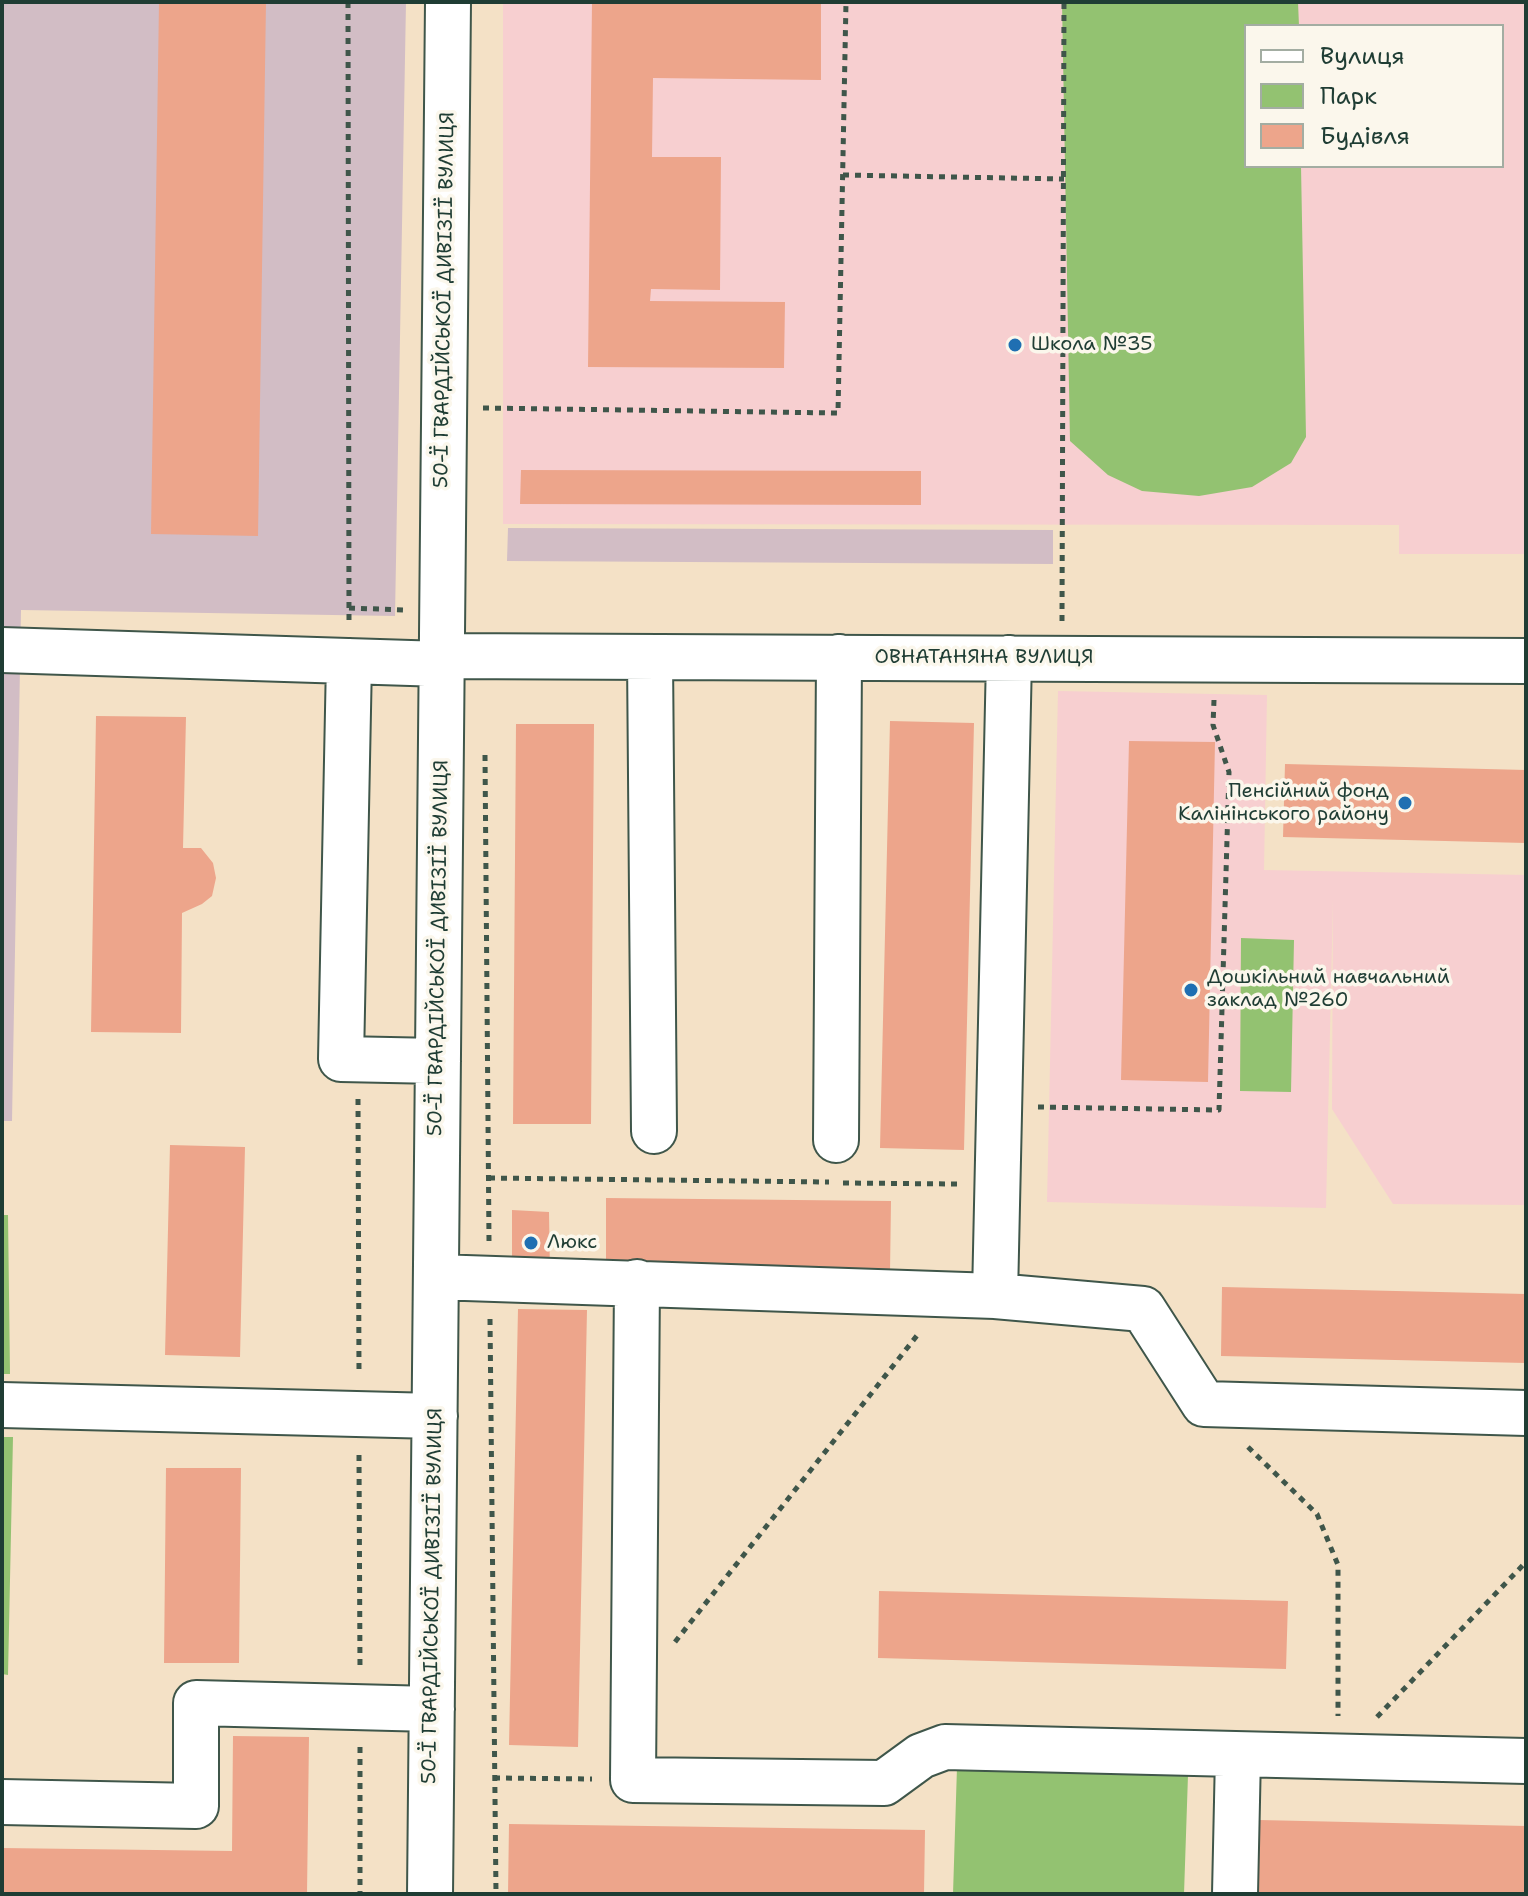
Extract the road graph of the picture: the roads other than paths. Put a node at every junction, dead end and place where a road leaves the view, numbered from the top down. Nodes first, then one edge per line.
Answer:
1 (448, 2) edge
2 (2, 650) edge
3 (650, 657) junction
4 (839, 657) junction
5 (1009, 658) junction
6 (442, 660) junction
7 (349, 661) junction
8 (1526, 661) edge
9 (438, 1061) junction
10 (654, 1131) dead end
11 (836, 1140) dead end
12 (436, 1277) junction
13 (637, 1282) junction
14 (995, 1296) junction
15 (2, 1405) edge
16 (1526, 1413) edge
17 (435, 1416) junction
18 (432, 1709) junction
19 (1238, 1755) junction
20 (1526, 1761) edge
21 (2, 1802) edge
22 (430, 1894) edge
23 (1235, 1894) edge

1 - 6 street, 50-Ї ГВАРДІЙСЬКОЇ ДИВІЗІЇ ВУЛИЦЯ
2 - 7 street, ОВНАТАНЯНА ВУЛИЦЯ
3 - 4 street, ОВНАТАНЯНА ВУЛИЦЯ
3 - 6 street, ОВНАТАНЯНА ВУЛИЦЯ
3 - 10 street
4 - 5 street, ОВНАТАНЯНА ВУЛИЦЯ
4 - 11 street
5 - 8 street, ОВНАТАНЯНА ВУЛИЦЯ
5 - 14 street
6 - 7 street, ОВНАТАНЯНА ВУЛИЦЯ
6 - 9 street, 50-Ї ГВАРДІЙСЬКОЇ ДИВІЗІЇ ВУЛИЦЯ
7 - 9 street
9 - 12 street, 50-Ї ГВАРДІЙСЬКОЇ ДИВІЗІЇ ВУЛИЦЯ
12 - 13 street
12 - 17 street, 50-Ї ГВАРДІЙСЬКОЇ ДИВІЗІЇ ВУЛИЦЯ
13 - 14 street
13 - 19 street
14 - 16 street
15 - 17 street
17 - 18 street, 50-Ї ГВАРДІЙСЬКОЇ ДИВІЗІЇ ВУЛИЦЯ
18 - 21 street
18 - 22 street, 50-Ї ГВАРДІЙСЬКОЇ ДИВІЗІЇ ВУЛИЦЯ
19 - 20 street
19 - 23 street

